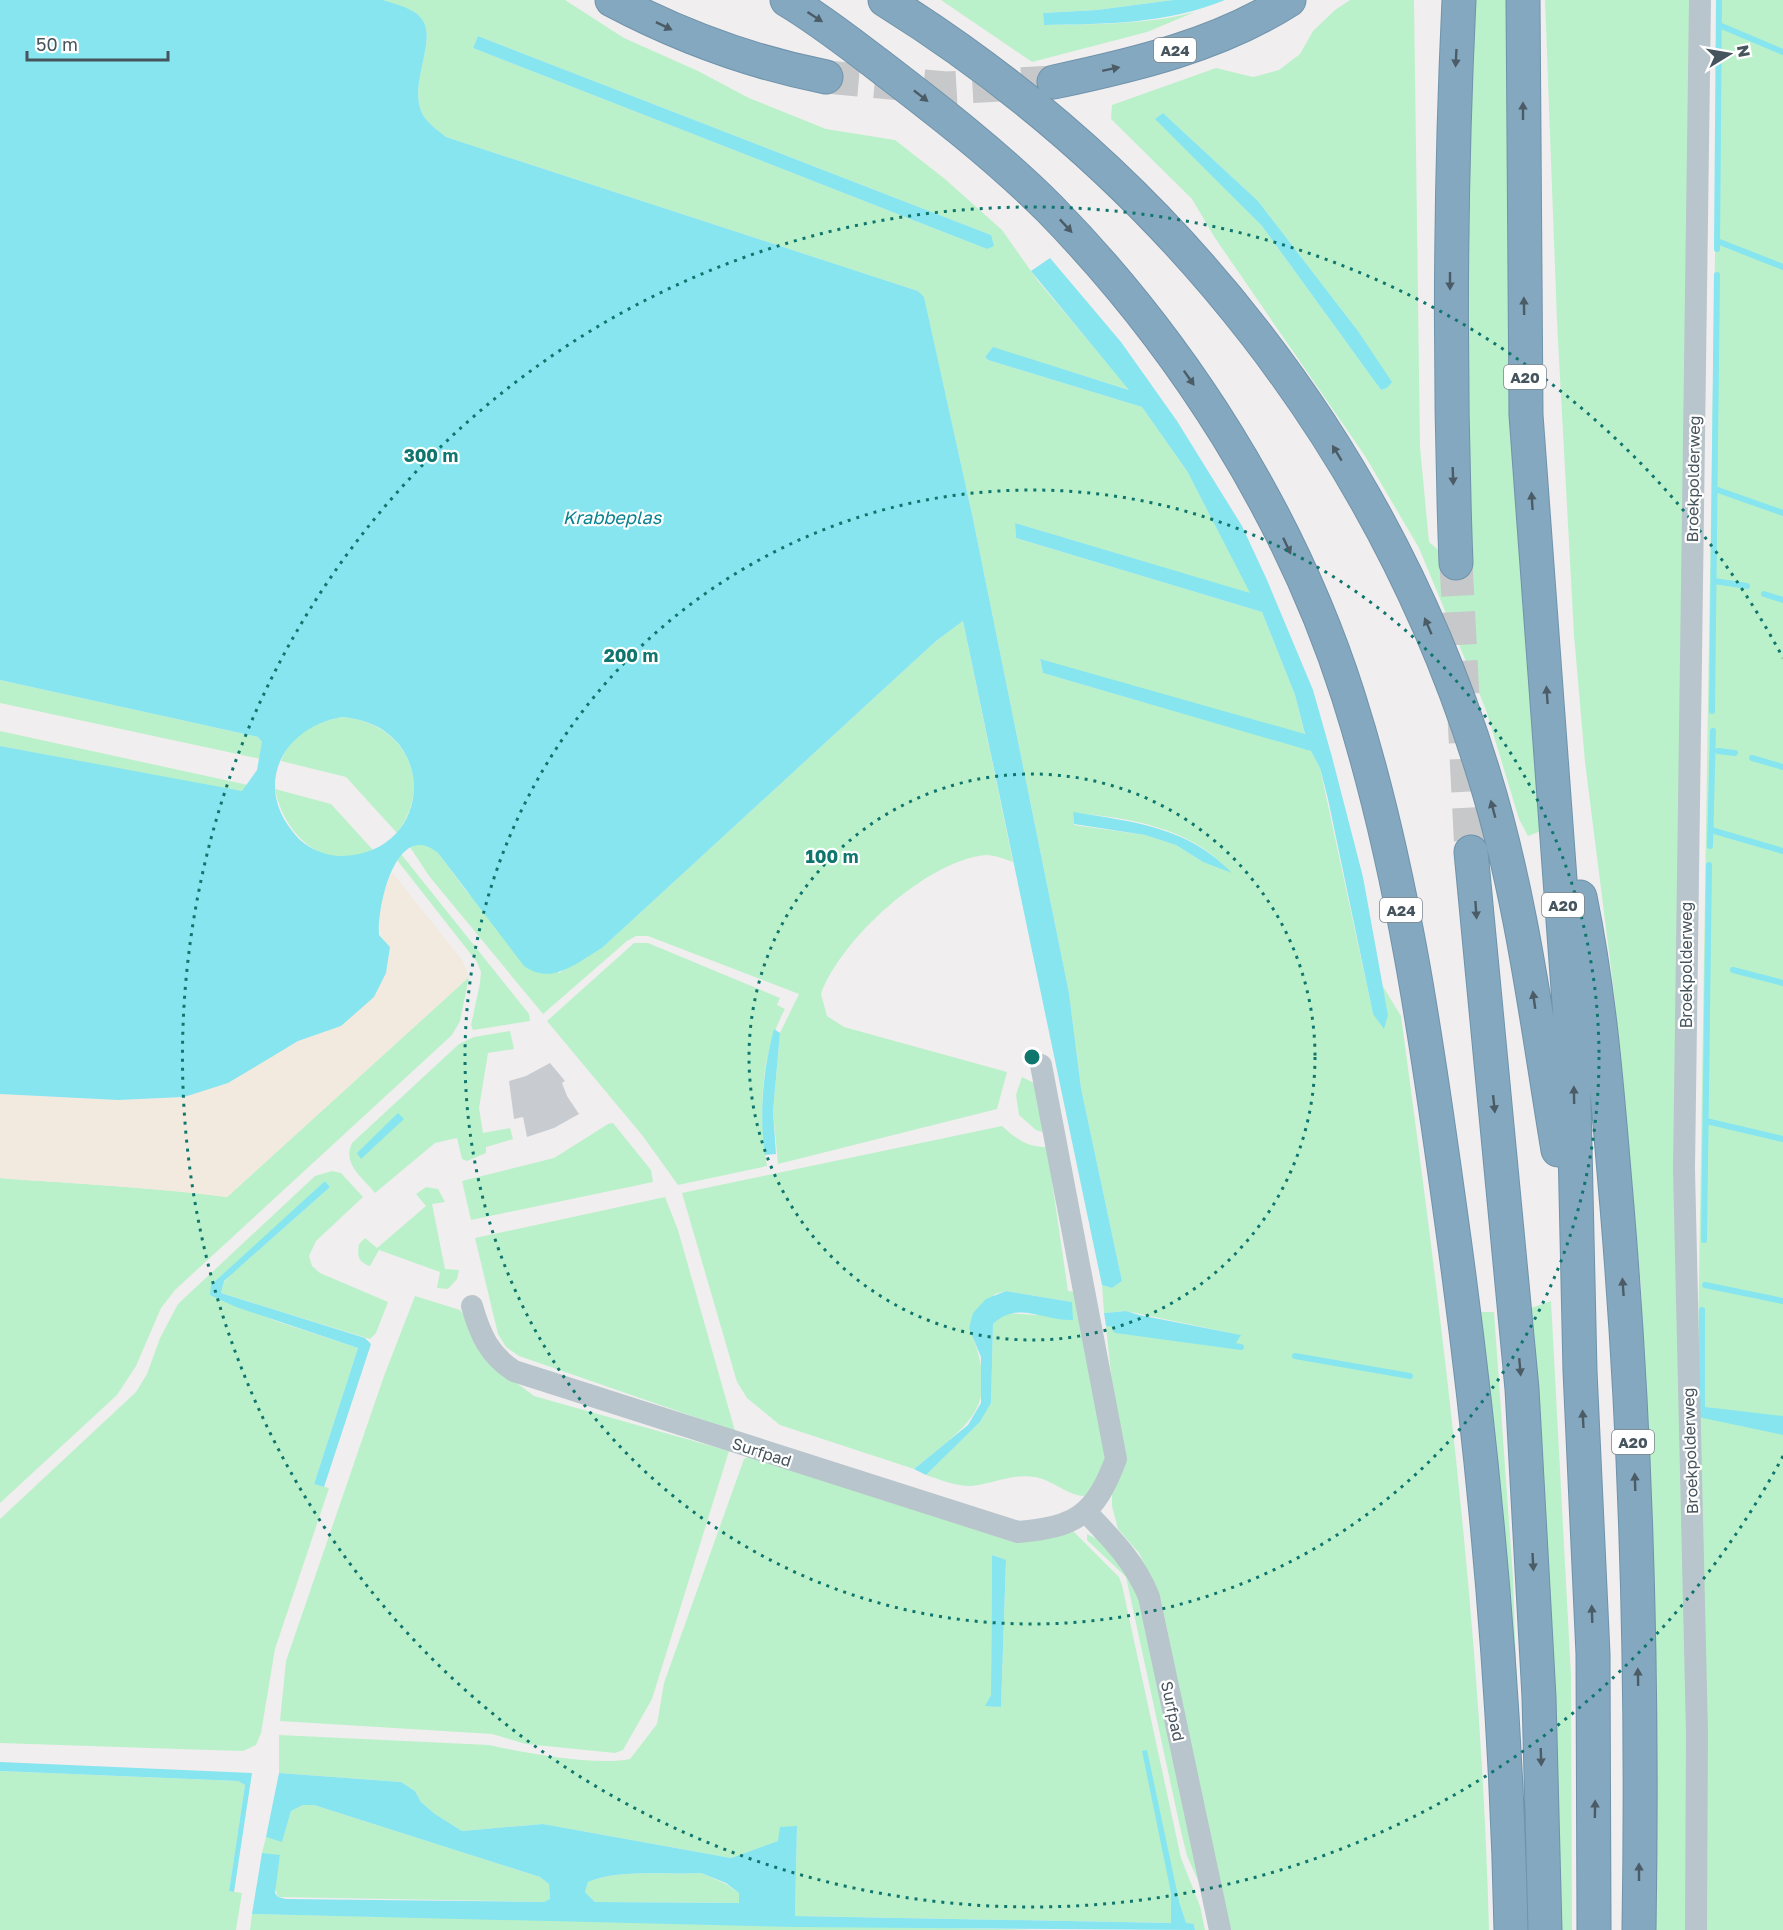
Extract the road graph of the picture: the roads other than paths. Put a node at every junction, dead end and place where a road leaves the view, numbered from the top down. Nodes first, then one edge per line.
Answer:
1 (612, 0) edge
2 (788, 0) edge
3 (885, 0) edge
4 (1288, 0) edge
5 (1459, 0) edge
6 (1523, 0) edge
7 (1700, 0) edge
8 (826, 77) tunnel mouth
9 (1054, 82) tunnel mouth
10 (1456, 562) tunnel mouth
11 (1551, 754) junction
12 (1471, 852) tunnel mouth
13 (1041, 1065) dead end
14 (1576, 1258) junction
15 (472, 1306) dead end
16 (1086, 1512) junction
17 (1220, 1930) edge
18 (1511, 1930) edge
19 (1545, 1930) edge
20 (1594, 1930) edge
21 (1639, 1930) edge
22 (1696, 1930) edge

1 -> 8 highway
2 -> 18 highway, A24
14 -> 3 highway
9 -> 4 highway, A24
5 -> 10 highway
11 -> 6 highway, A20
7 - 22 street, Broekpolderweg
14 -> 11 highway, A20
21 -> 11 highway, A20
12 -> 19 highway
13 - 16 street, Surfpad
20 -> 14 highway, A20
15 - 16 street, Surfpad
16 - 17 street, Surfpad

